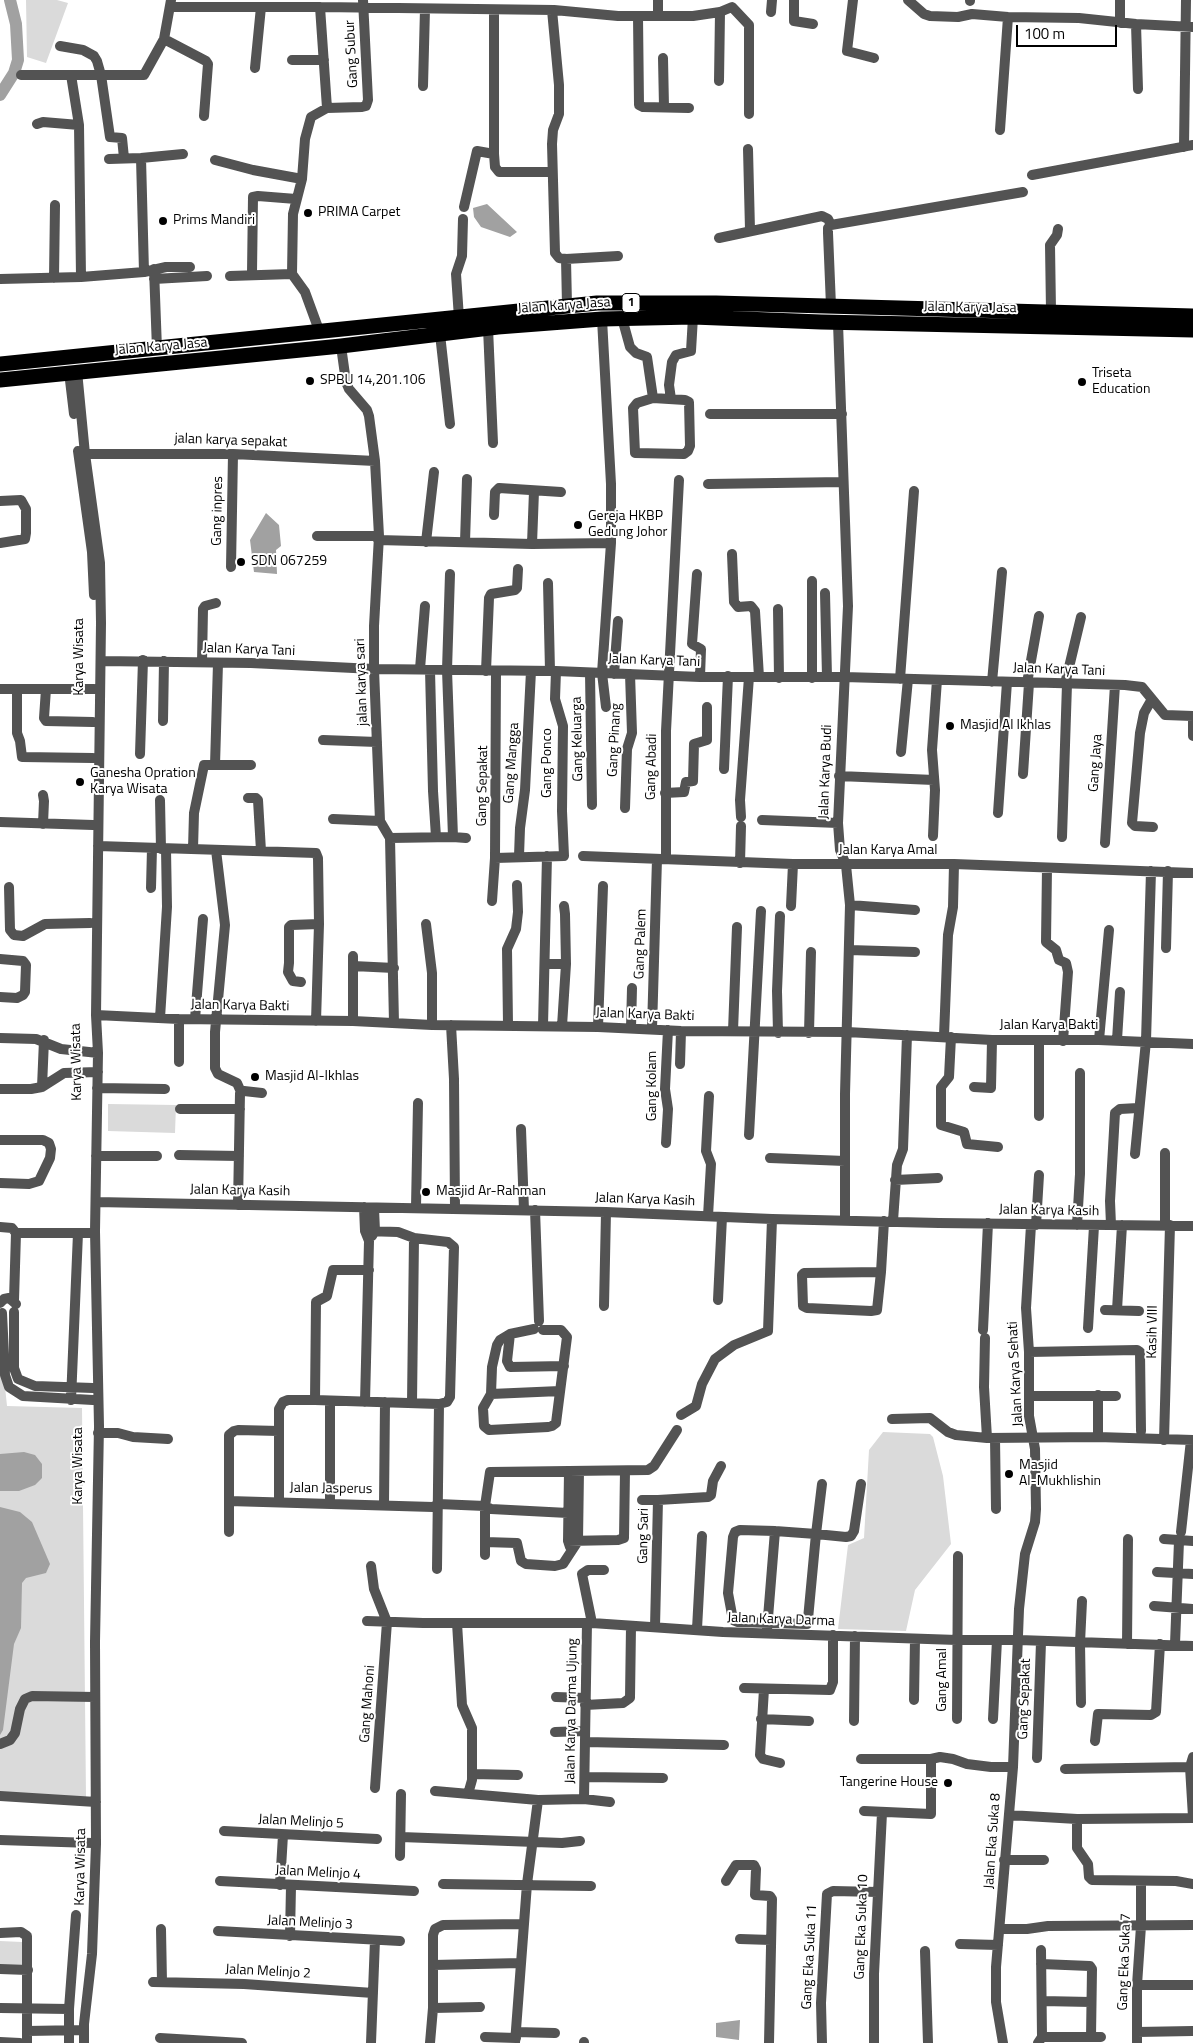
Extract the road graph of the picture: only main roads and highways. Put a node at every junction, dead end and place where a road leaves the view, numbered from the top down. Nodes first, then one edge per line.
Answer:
1 (1193, 316) edge
2 (1158, 322) junction
3 (494, 323) junction
4 (1193, 330) edge
5 (0, 364) edge
6 (0, 380) edge

1 - 2 highway, Jalan Karya Jasa / 1
2 - 3 highway, Jalan Karya Jasa / 1
2 - 3 highway, Jalan Karya Jasa / 1
2 - 4 highway, Jalan Karya Jasa / 1
3 - 5 highway, Jalan Karya Jasa / 1
3 - 6 highway, Jalan Karya Jasa / 1

